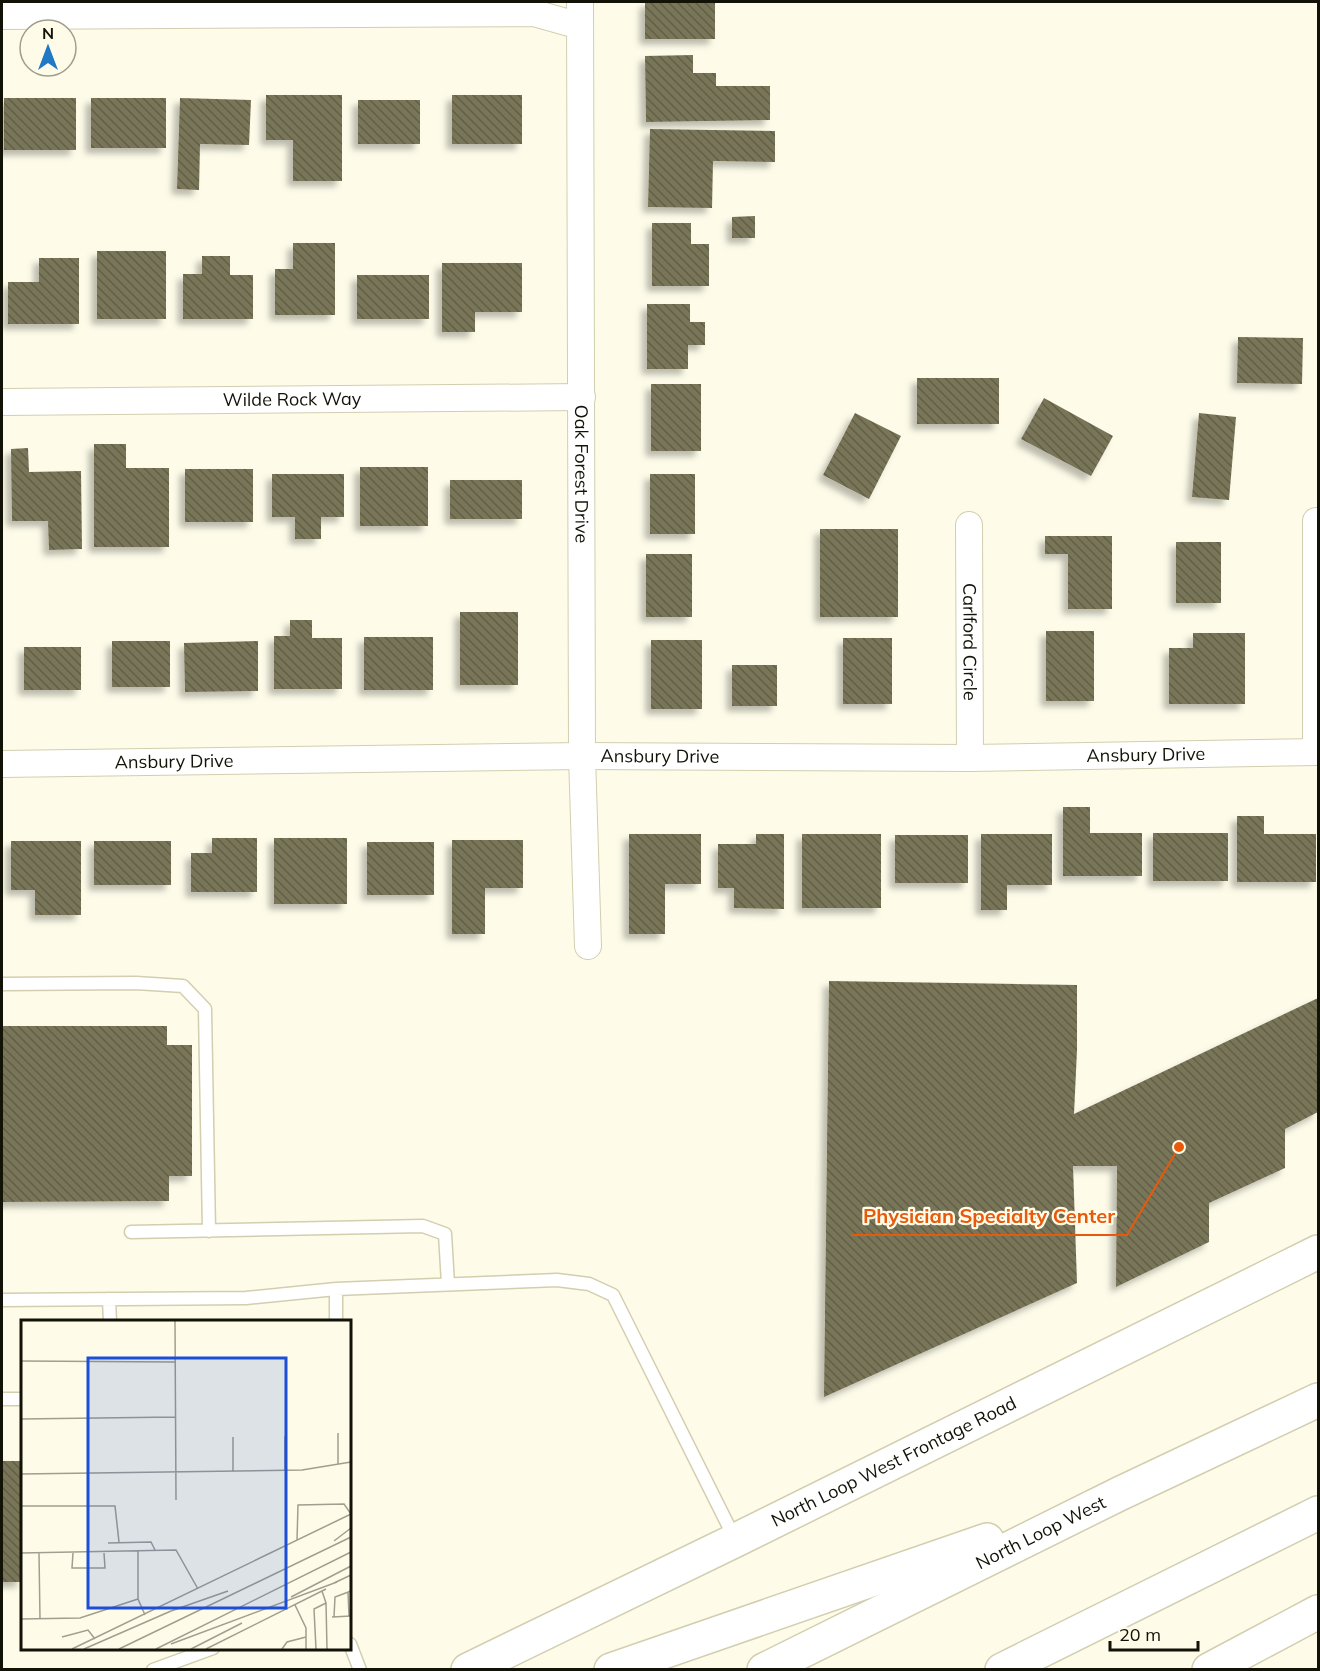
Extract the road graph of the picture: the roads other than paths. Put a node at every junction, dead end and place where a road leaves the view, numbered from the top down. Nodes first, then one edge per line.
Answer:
1 (580, 14) edge
2 (2, 16) edge
3 (582, 397) junction
4 (2, 402) edge
5 (1316, 521) dead end
6 (969, 525) dead end
7 (1317, 752) edge
8 (582, 756) junction
9 (969, 759) junction
10 (2, 764) edge
11 (588, 946) dead end
12 (2, 984) edge
13 (209, 1231) junction
14 (132, 1232) dead end
15 (1318, 1251) edge
16 (448, 1284) junction
17 (336, 1289) junction
18 (109, 1299) junction
19 (2, 1300) edge
20 (110, 1320) edge
21 (336, 1320) edge
22 (2, 1399) edge
23 (21, 1399) edge
24 (1318, 1400) edge
25 (1119, 1494) junction
26 (1318, 1513) edge
27 (736, 1540) junction
28 (1318, 1612) edge
29 (1318, 1632) edge
30 (351, 1647) edge
31 (208, 1650) edge
32 (153, 1670) edge
33 (360, 1670) edge
34 (468, 1670) edge
35 (610, 1670) edge
36 (764, 1670) edge
37 (1002, 1670) edge
38 (1209, 1670) edge
39 (1217, 1670) edge

1 - 2 street
1 - 3 street, Oak Forest Drive
3 - 4 street, Wilde Rock Way
3 - 8 street, Oak Forest Drive
5 - 7 street
6 - 9 street, Carlford Circle
7 - 9 street, Ansbury Drive
8 - 9 street, Ansbury Drive
8 - 10 street, Ansbury Drive
8 - 11 street, Oak Forest Drive
12 - 13 lane
13 - 14 lane
13 - 16 lane
15 - 27 main road, North Loop West Frontage Road
16 - 17 lane
16 - 27 lane
17 - 18 lane
17 - 21 lane
18 - 19 lane
18 - 20 lane
22 - 23 lane
24 - 25 main road, North Loop West
25 - 35 main road
25 - 36 main road, North Loop West
26 - 37 main road
27 - 34 main road, North Loop West Frontage Road
28 - 38 main road
29 - 39 main road
30 - 33 lane
31 - 32 lane

